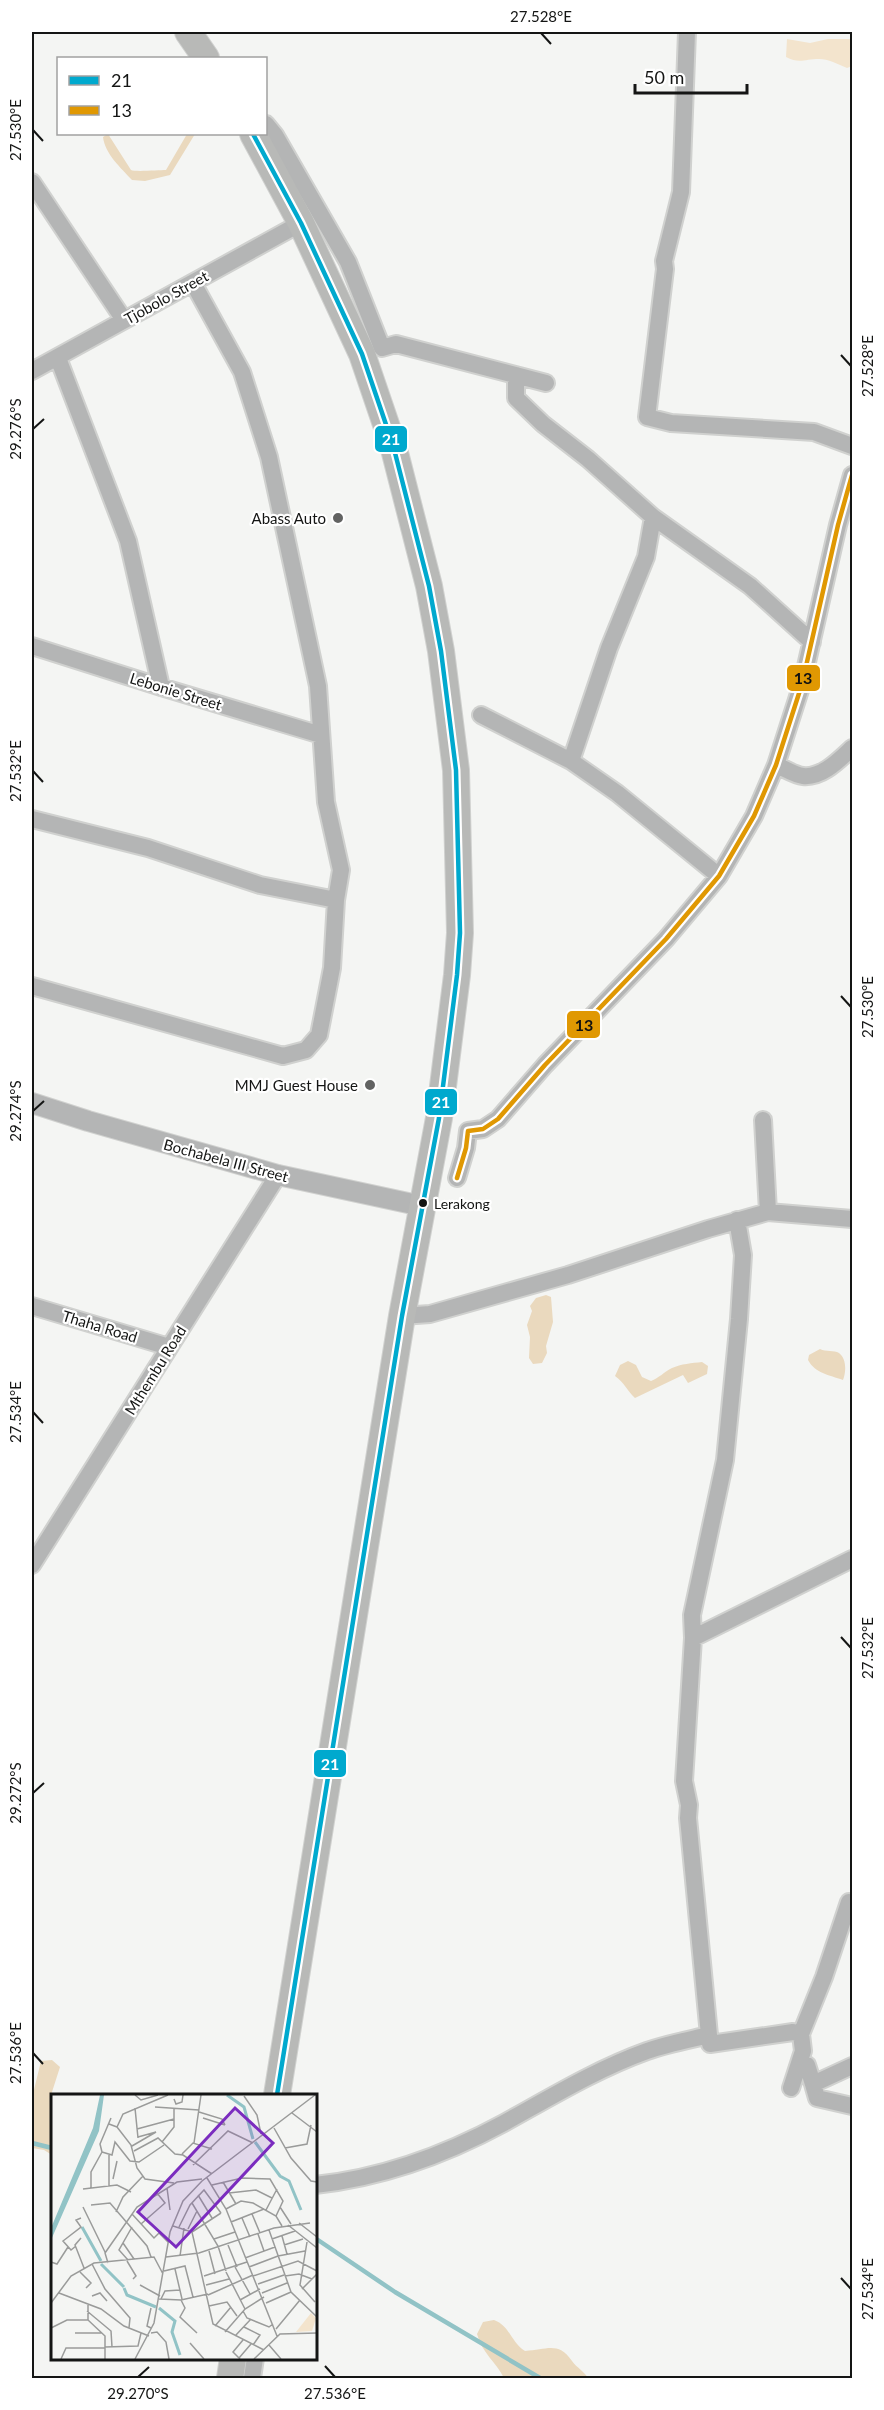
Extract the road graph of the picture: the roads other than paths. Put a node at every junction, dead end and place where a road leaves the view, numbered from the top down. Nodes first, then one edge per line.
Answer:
1 (188, 32) edge
2 (687, 32) edge
3 (205, 57) edge
4 (267, 125) edge
5 (254, 135) edge
6 (32, 182) edge
7 (301, 223) junction
8 (193, 283) junction
9 (124, 320) junction
10 (58, 358) junction
11 (32, 371) edge
12 (516, 375) junction
13 (546, 383) dead end
14 (852, 446) edge
15 (852, 475) edge
16 (653, 517) junction
17 (812, 642) junction
18 (32, 646) edge
19 (161, 687) junction
20 (481, 715) dead end
21 (321, 735) junction
22 (852, 748) edge
23 (571, 761) junction
24 (776, 765) junction
25 (32, 819) edge
26 (719, 876) junction
27 (336, 900) junction
28 (32, 986) edge
29 (32, 1103) edge
30 (763, 1120) dead end
31 (434, 1143) junction
32 (466, 1148) junction
33 (278, 1175) junction
34 (457, 1178) dead end
35 (422, 1206) junction
36 (768, 1212) junction
37 (852, 1219) edge
38 (737, 1220) junction
39 (32, 1306) edge
40 (402, 1316) junction
41 (169, 1347) junction
42 (852, 1559) edge
43 (32, 1565) edge
44 (693, 1638) junction
45 (849, 1902) dead end
46 (801, 2034) junction
47 (709, 2035) junction
48 (800, 2061) junction
49 (852, 2066) edge
50 (813, 2084) junction
51 (791, 2088) dead end
52 (277, 2094) edge
53 (852, 2106) edge
54 (316, 2185) edge
55 (233, 2359) edge
56 (255, 2359) edge
57 (230, 2379) edge
58 (252, 2379) edge

1 - 3 main road
2 - 14 street
4 - 12 street
5 - 7 main road
6 - 9 street
7 - 8 street, Tjobolo Street
7 - 31 main road
8 - 9 street, Tjobolo Street
8 - 21 street
9 - 10 street, Tjobolo Street
10 - 11 street, Tjobolo Street
10 - 19 street
12 - 13 street
12 - 16 street
15 - 17 street
16 - 17 street
16 - 23 street
17 - 24 street
18 - 19 street, Lebonie Street
19 - 21 street, Lebonie Street
20 - 23 street
21 - 27 street
22 - 24 street
23 - 26 street
24 - 26 street
25 - 27 street
26 - 32 street
27 - 28 street
29 - 33 street, Bochabela III Street
30 - 36 street
31 - 32 street
31 - 35 main road
32 - 34 street
33 - 35 street, Bochabela III Street
33 - 41 street, Mthembu Road
35 - 40 main road
36 - 37 street
36 - 38 street
38 - 40 street
38 - 44 street
39 - 41 street, Thaha Road
40 - 52 main road
41 - 43 street, Mthembu Road
42 - 44 street
44 - 47 street
45 - 46 street
46 - 47 street
46 - 48 street
47 - 54 street
48 - 50 street
48 - 51 street
49 - 50 street
50 - 53 street
55 - 57 main road
56 - 58 street

